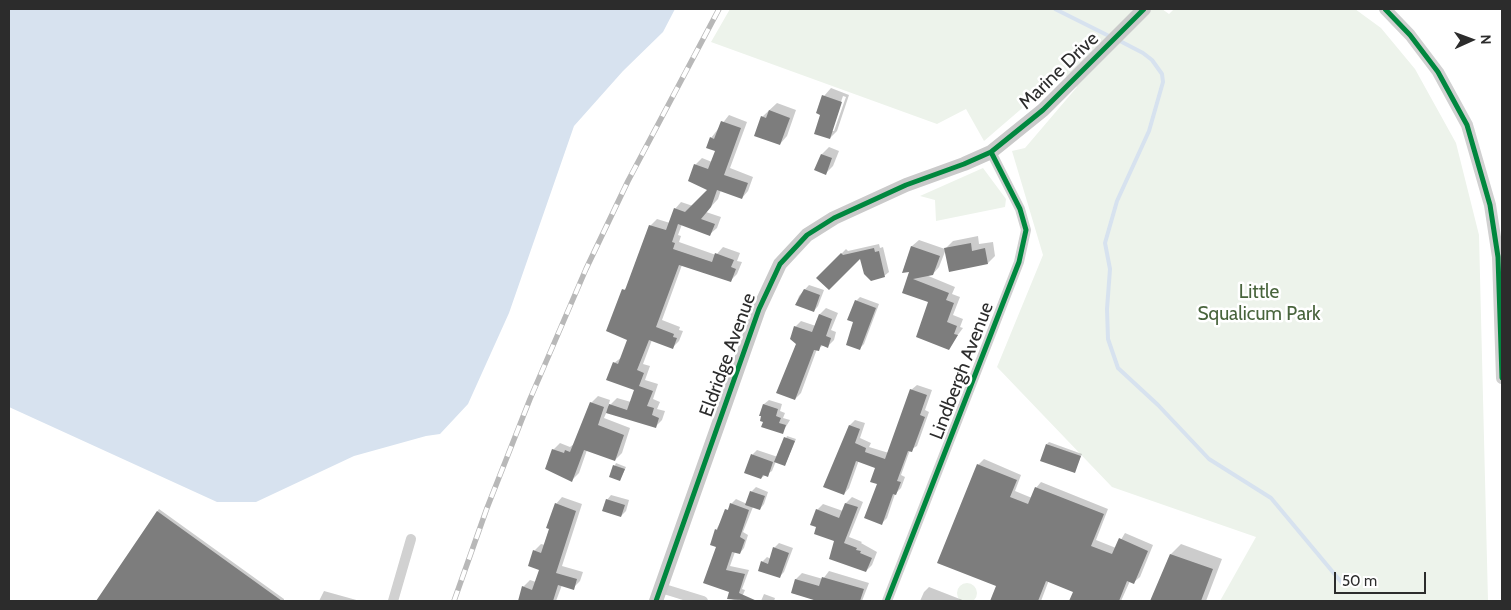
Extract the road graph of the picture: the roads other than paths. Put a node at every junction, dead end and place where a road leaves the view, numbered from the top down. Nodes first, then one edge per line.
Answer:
1 (1144, 9) edge
2 (1385, 9) edge
3 (991, 152) junction
4 (1502, 378) edge
5 (411, 539) dead end
6 (658, 595) edge
7 (394, 601) edge
8 (703, 601) edge
9 (887, 601) edge

1 - 3 main road, Marine Drive
2 - 4 street
3 - 6 main road, Eldridge Avenue
3 - 9 street, Lindbergh Avenue
5 - 7 street
6 - 8 street

